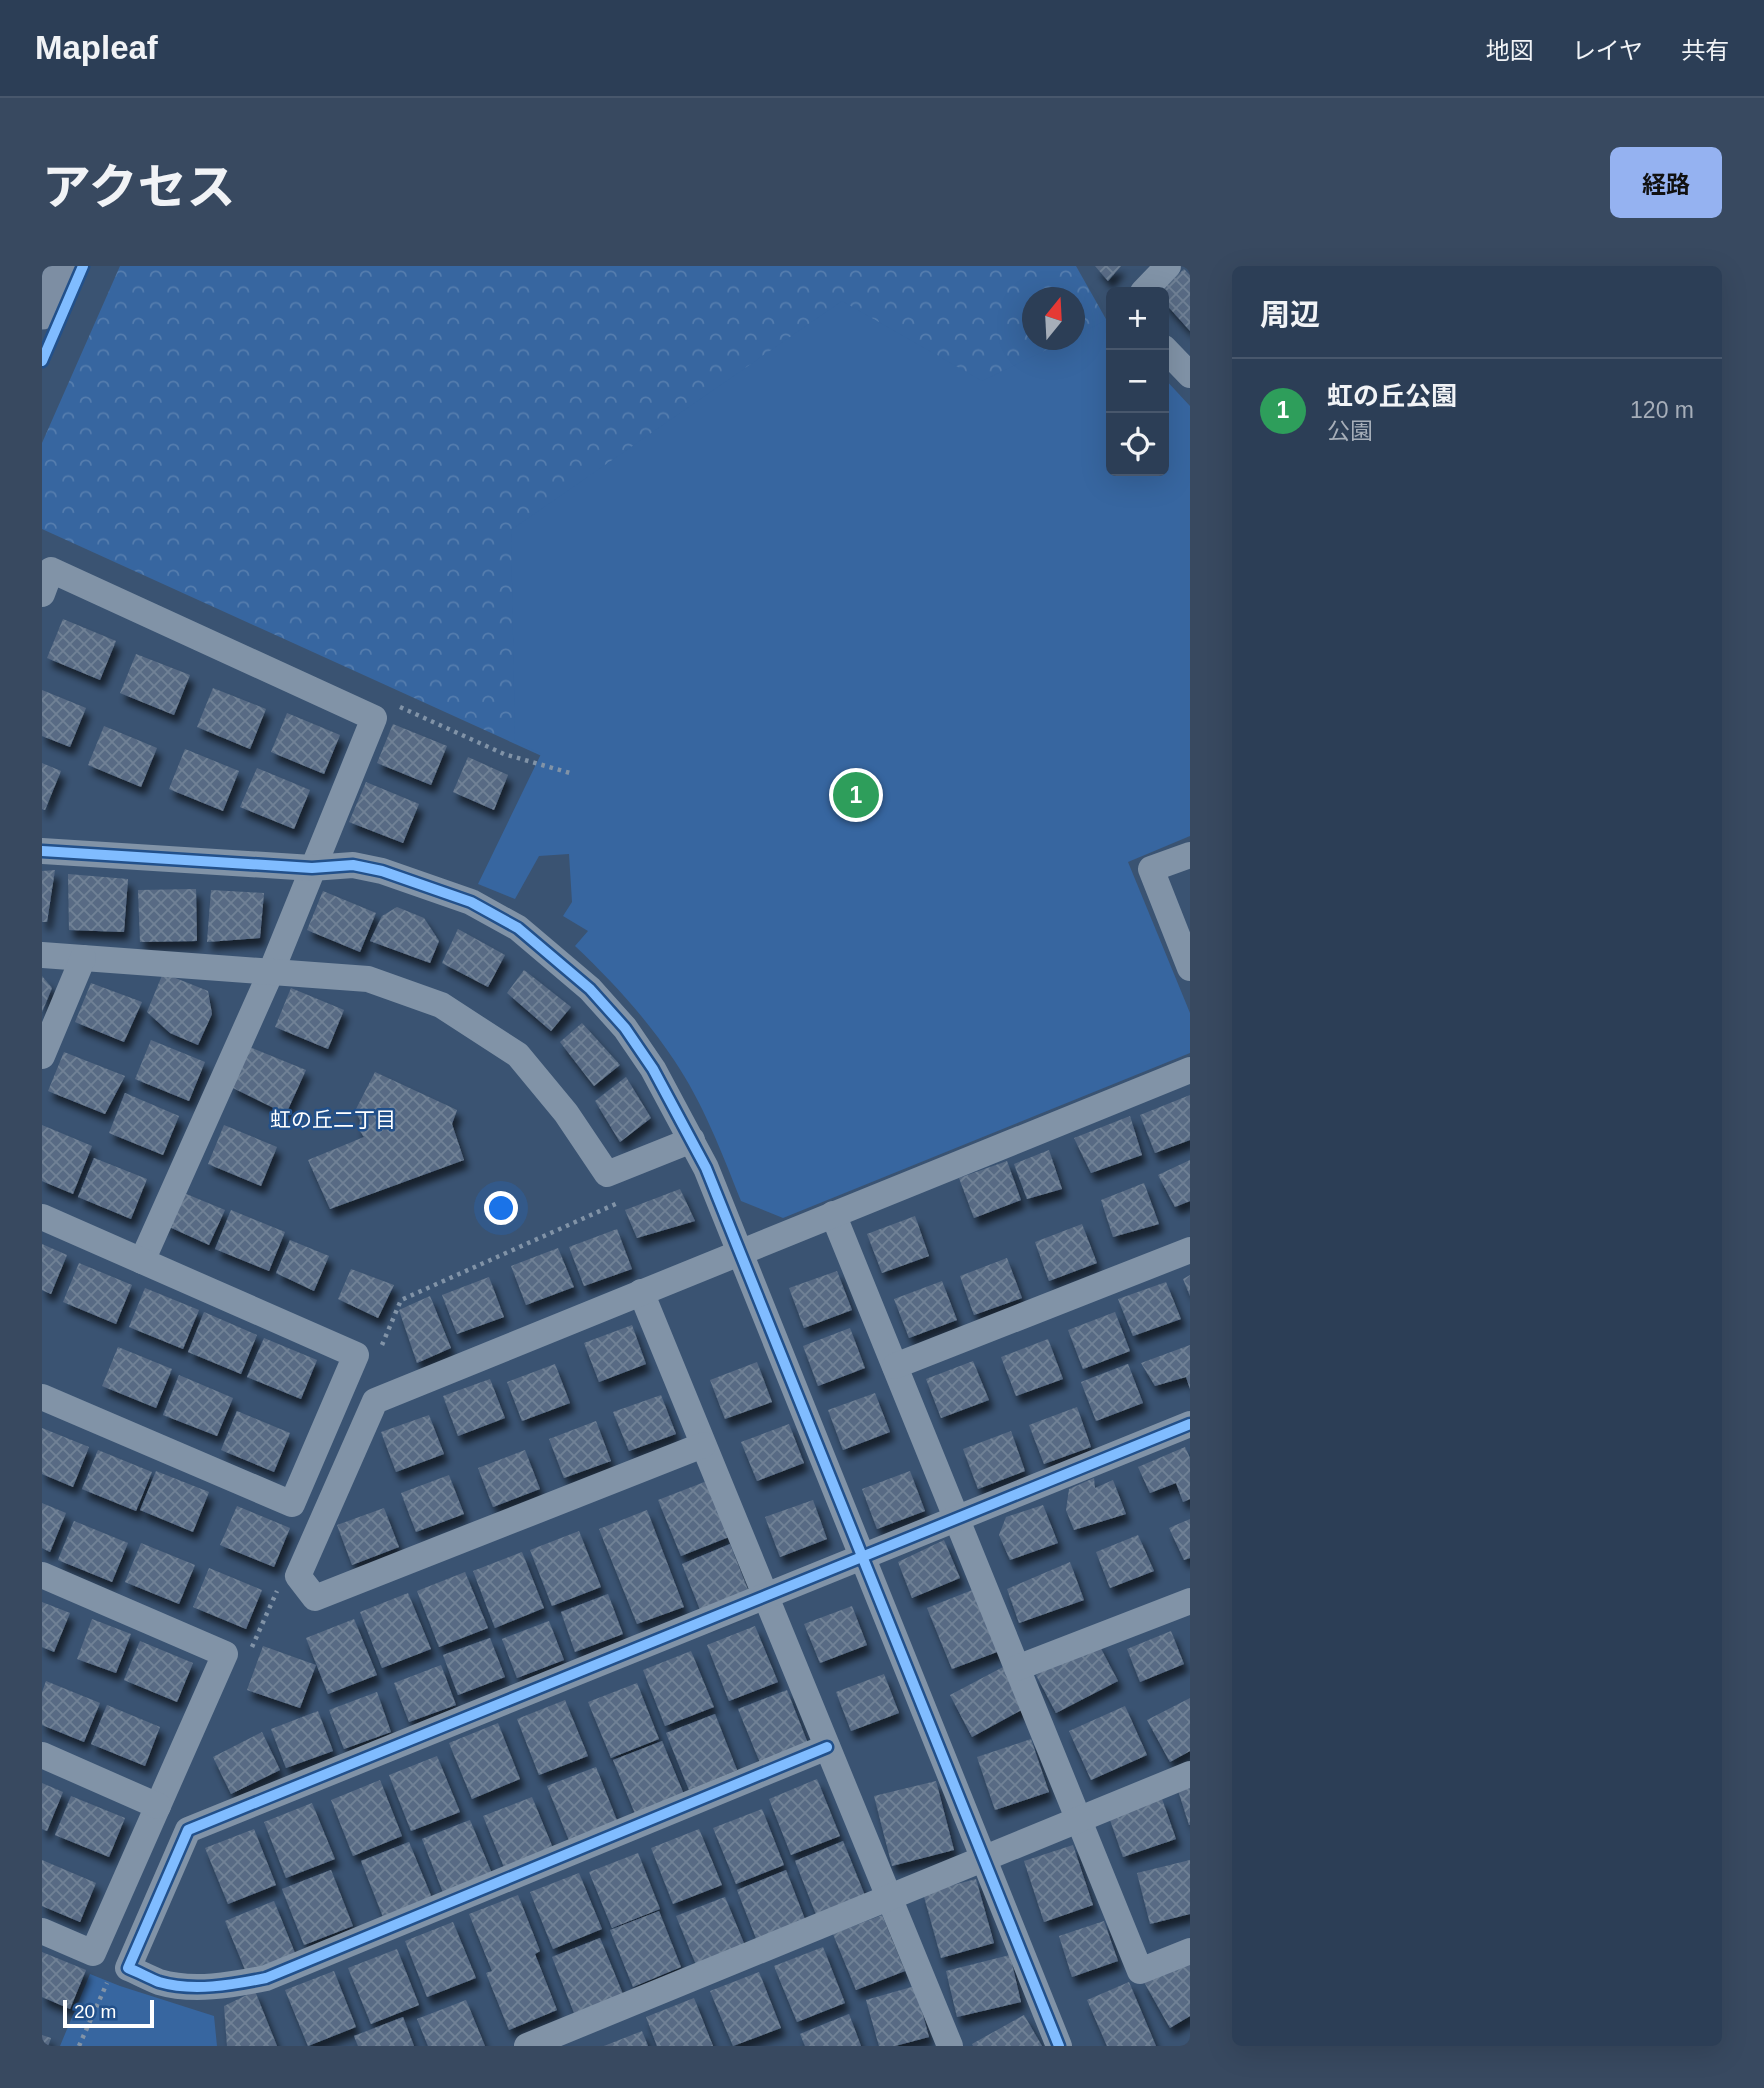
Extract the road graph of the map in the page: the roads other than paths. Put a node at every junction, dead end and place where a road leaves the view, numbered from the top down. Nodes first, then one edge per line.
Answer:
1 (62, 266) edge
2 (1168, 266) edge
3 (1148, 287) edge
4 (42, 311) edge
5 (1166, 350) edge
6 (1190, 375) edge
7 (42, 594) edge
8 (42, 852) edge
9 (1190, 855) edge
10 (312, 868) junction
11 (42, 955) edge
12 (83, 958) junction
13 (1190, 968) edge
14 (271, 972) junction
15 (42, 1056) edge
16 (1190, 1070) edge
17 (692, 1140) junction
18 (833, 1214) junction
19 (42, 1217) edge
20 (1190, 1250) edge
21 (740, 1252) junction
22 (142, 1261) junction
23 (641, 1292) junction
24 (895, 1366) junction
25 (42, 1397) edge
26 (1190, 1424) edge
27 (704, 1444) junction
28 (956, 1519) junction
29 (863, 1556) junction
30 (42, 1575) edge
31 (765, 1596) junction
32 (1190, 1601) edge
33 (1017, 1668) junction
34 (827, 1747) junction
35 (42, 1755) edge
36 (1190, 1774) edge
37 (158, 1806) junction
38 (1079, 1820) junction
39 (985, 1858) junction
40 (889, 1898) junction
41 (42, 1931) edge
42 (1190, 1951) edge
43 (527, 2046) edge
44 (950, 2046) edge
45 (1059, 2046) edge

1 - 4 street
2 - 3 street
5 - 6 street
7 - 10 street
8 - 10 street
9 - 13 street
10 - 14 street
10 - 17 street
11 - 12 street
12 - 14 street
12 - 15 street
14 - 17 street
14 - 22 street
16 - 18 street
17 - 21 street
18 - 21 street
18 - 24 street
19 - 22 street
20 - 24 street
21 - 23 street
21 - 29 street
22 - 25 street
23 - 27 street
23 - 27 street
24 - 28 street
26 - 28 street
27 - 31 street
28 - 29 street
28 - 33 street
29 - 31 street
29 - 39 street
30 - 37 street
31 - 34 street
31 - 34 street
32 - 33 street
33 - 38 street
34 - 40 street
35 - 37 street
36 - 38 street
37 - 41 street
38 - 39 street
38 - 42 street
39 - 40 street
39 - 45 street
40 - 43 street
40 - 44 street

